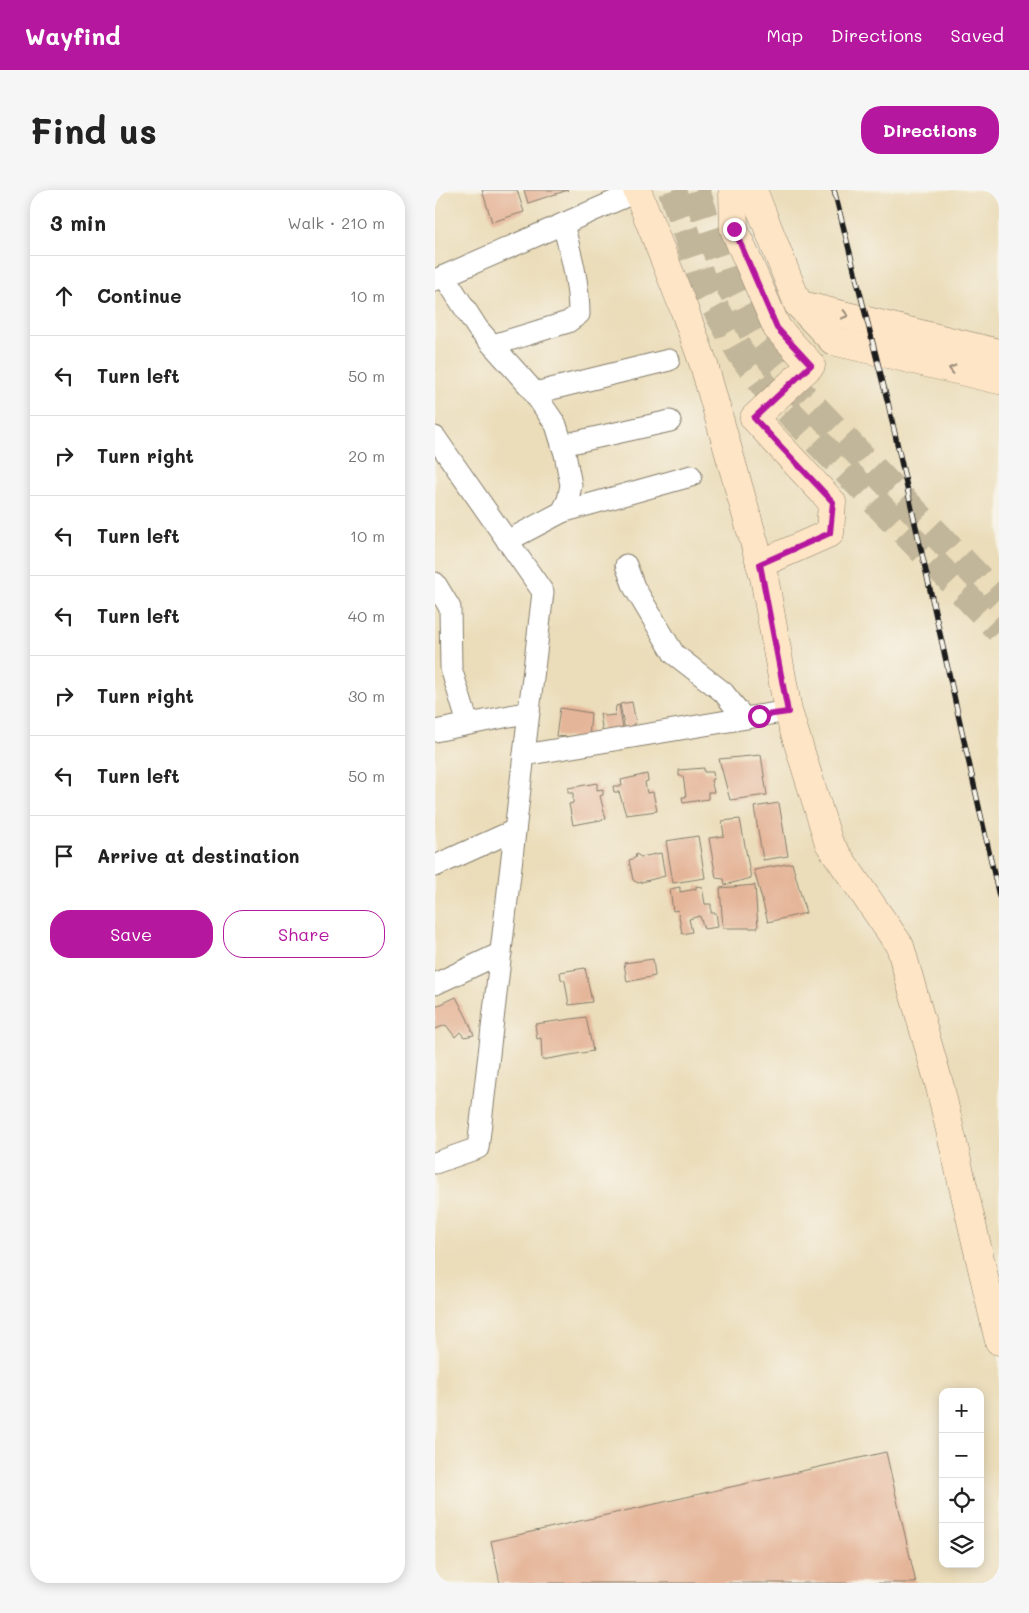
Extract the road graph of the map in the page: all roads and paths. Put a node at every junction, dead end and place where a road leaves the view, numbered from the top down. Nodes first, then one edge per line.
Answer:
1 (733, 190) edge
2 (753, 190) edge
3 (638, 191) edge
4 (563, 224) junction
5 (440, 278) edge
6 (798, 304) junction
7 (493, 344) junction
8 (999, 353) edge
9 (669, 360) dead end
10 (999, 380) edge
11 (535, 393) junction
12 (670, 421) dead end
13 (435, 437) edge
14 (562, 445) junction
15 (691, 476) dead end
16 (562, 512) junction
17 (507, 541) junction
18 (760, 564) junction
19 (626, 565) dead end
20 (435, 583) edge
21 (529, 712) junction
22 (788, 712) junction
23 (745, 718) junction
24 (468, 724) junction
25 (435, 731) edge
26 (524, 755) junction
27 (515, 830) junction
28 (435, 866) edge
29 (501, 953) junction
30 (435, 984) edge
31 (435, 1163) edge
32 (999, 1341) edge

1 - 18 street
2 - 6 street
3 - 4 street
3 - 18 street
4 - 5 street
4 - 7 street
5 - 7 street
6 -> 8 street
10 -> 6 street
7 - 11 street
9 - 11 street
11 - 14 street
12 - 14 street
13 - 17 street
14 - 16 street
15 - 16 street
16 - 17 street
17 - 21 street
18 - 22 street
19 - 23 street
20 - 24 street
21 - 24 street
21 - 26 street
22 - 23 street
22 - 32 street
23 - 26 street
24 - 25 street
26 - 27 street
27 - 28 street
27 - 29 street
29 - 30 street
29 - 31 street

